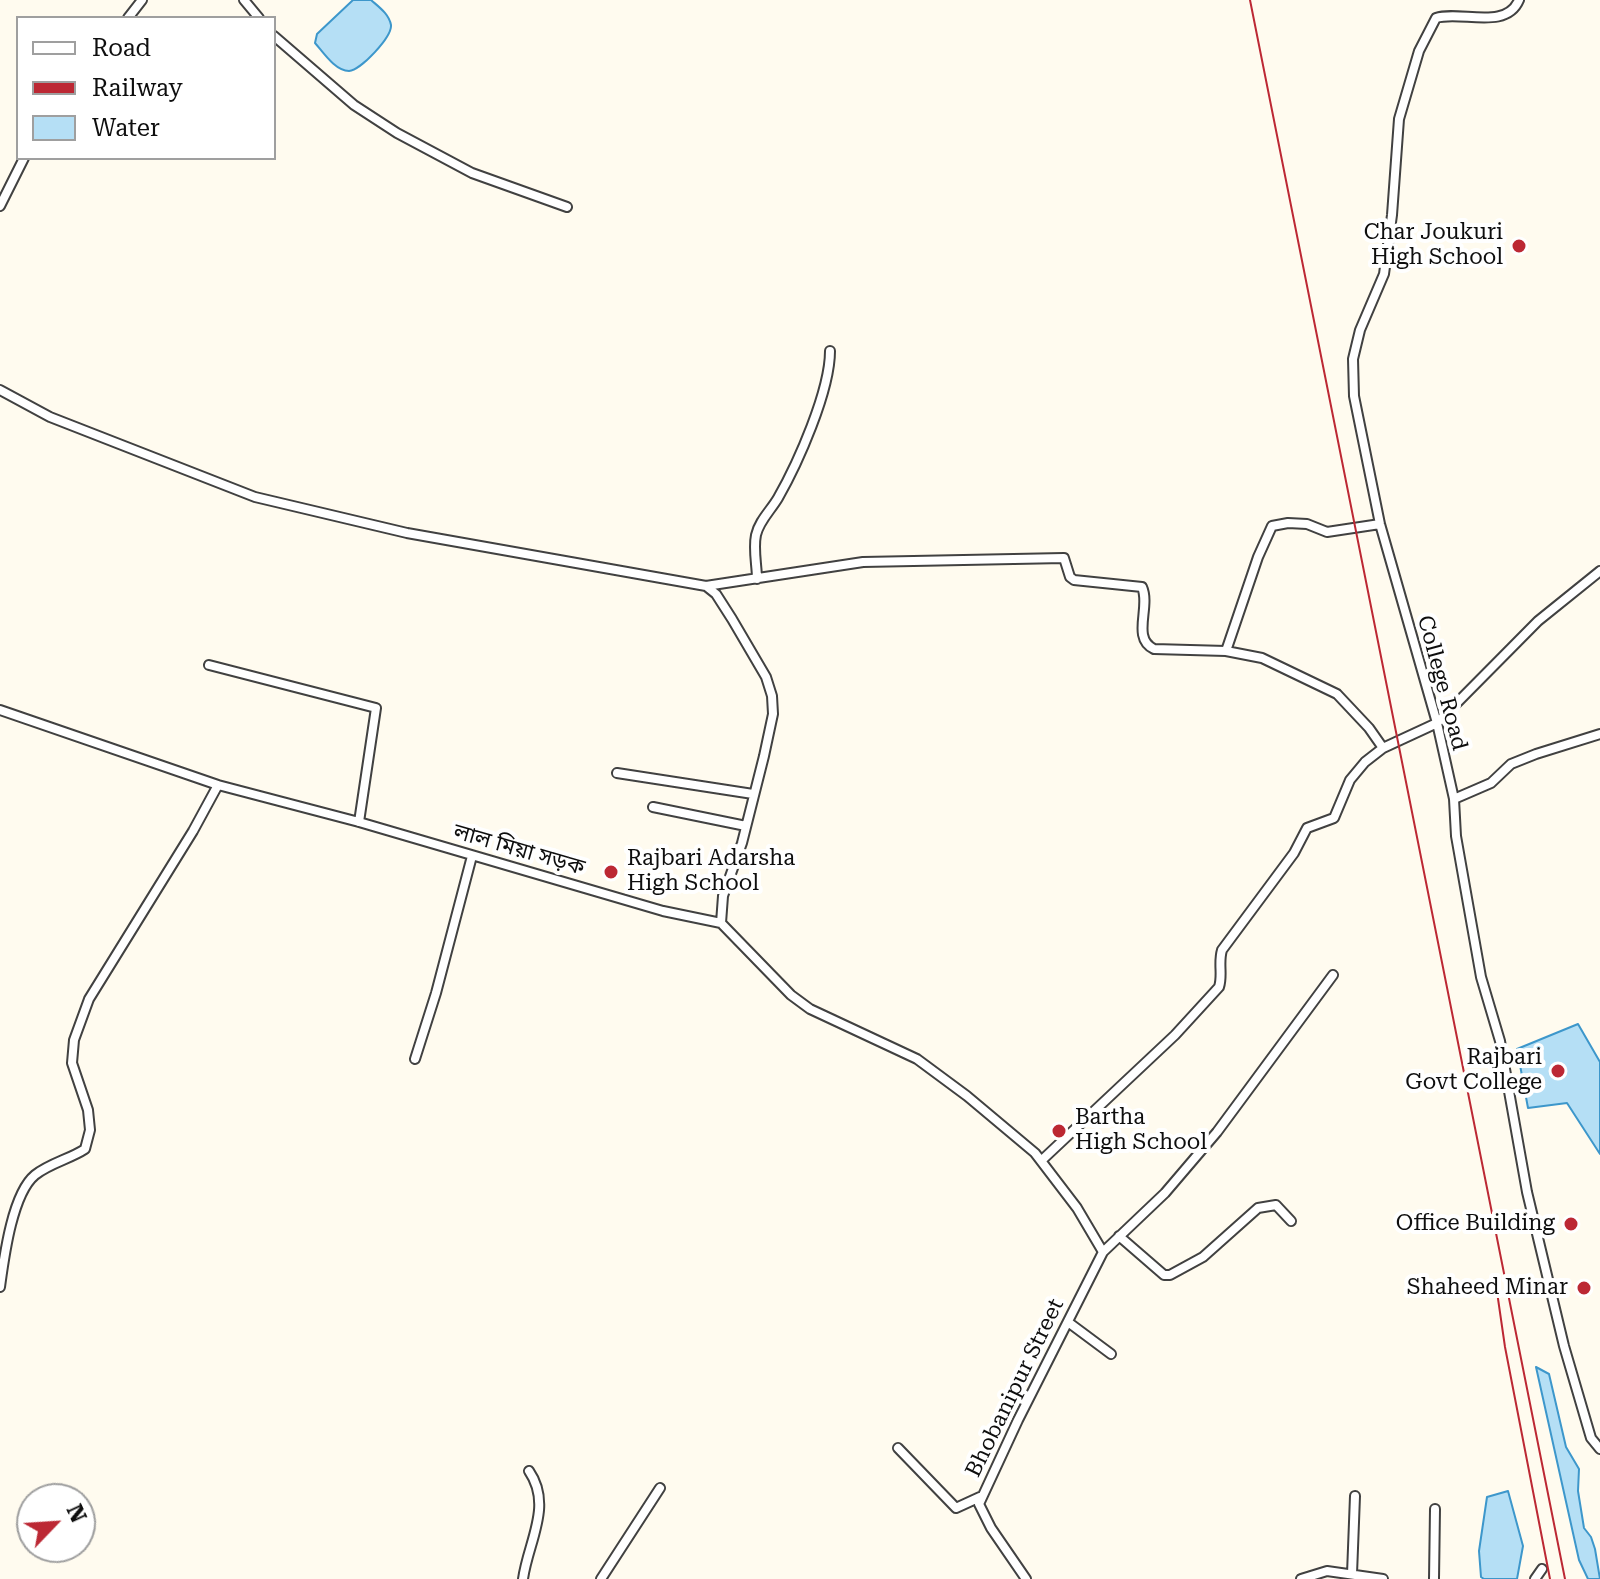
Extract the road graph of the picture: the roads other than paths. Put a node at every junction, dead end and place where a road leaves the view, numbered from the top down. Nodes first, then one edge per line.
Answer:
1 (142, 0) edge
2 (244, 0) edge
3 (1519, 0) edge
4 (130, 16) edge
5 (257, 16) edge
6 (276, 38) edge
7 (23, 160) edge
8 (0, 206) edge
9 (567, 207) dead end
10 (830, 351) dead end
11 (0, 390) edge
12 (1380, 524) junction
13 (1600, 571) edge
14 (757, 579) junction
15 (706, 586) junction
16 (1226, 651) junction
17 (209, 665) dead end
18 (0, 710) edge
19 (1437, 723) junction
20 (1600, 734) edge
21 (1383, 748) junction
22 (617, 773) dead end
23 (218, 785) junction
24 (753, 794) junction
25 (1454, 799) junction
26 (653, 807) dead end
27 (359, 822) junction
28 (746, 826) junction
29 (472, 856) junction
30 (721, 923) junction
31 (1333, 975) dead end
32 (415, 1059) dead end
33 (1042, 1160) junction
34 (1291, 1221) dead end
35 (1119, 1236) junction
36 (1103, 1252) junction
37 (0, 1287) edge
38 (1068, 1322) junction
39 (1111, 1354) dead end
40 (898, 1448) dead end
41 (1600, 1449) edge
42 (529, 1471) dead end
43 (660, 1488) dead end
44 (1355, 1496) dead end
45 (981, 1497) junction
46 (1435, 1509) dead end
47 (1542, 1569) dead end
48 (1352, 1574) junction
49 (523, 1579) edge
50 (601, 1579) edge
51 (1026, 1579) edge
52 (1301, 1579) edge
53 (1383, 1579) edge
54 (1434, 1579) edge
55 (1535, 1579) edge

1 - 4 street
2 - 5 street
3 - 12 street, College Road
6 - 9 street
7 - 8 street
10 - 14 street
11 - 15 street
12 - 16 street
12 - 19 street, College Road
13 - 19 street
14 - 15 street
14 - 16 street
15 - 24 street
16 - 21 street
17 - 27 street
18 - 23 street, লাল মিয়া সড়ক
19 - 21 street
19 - 25 street, College Road
20 - 25 street
21 - 33 street
22 - 24 street
23 - 27 street, লাল মিয়া সড়ক
23 - 37 street
24 - 28 street
25 - 41 street, College Road
26 - 28 street
27 - 29 street, লাল মিয়া সড়ক
28 - 30 street
29 - 30 street, লাল মিয়া সড়ক
29 - 32 street
30 - 33 street
31 - 35 street, Bhobanipur Street
33 - 36 street
34 - 35 street
35 - 36 street, Bhobanipur Street
36 - 38 street, Bhobanipur Street
38 - 39 street
38 - 45 street, Bhobanipur Street
40 - 45 street
42 - 49 street
43 - 50 street
44 - 48 street
45 - 51 street, Bhobanipur Street
46 - 54 street
47 - 55 street
48 - 52 street
48 - 53 street

